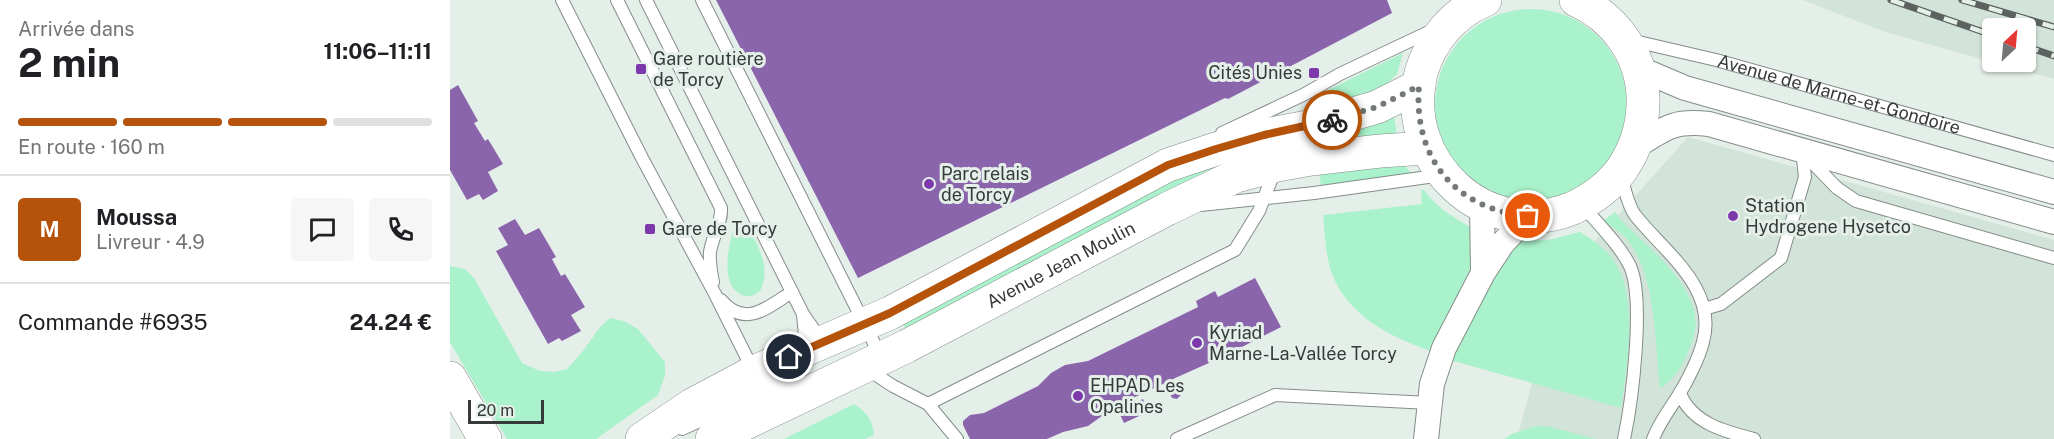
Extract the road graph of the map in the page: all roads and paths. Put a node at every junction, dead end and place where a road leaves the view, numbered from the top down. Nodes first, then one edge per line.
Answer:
1 (562, 0) edge
2 (616, 0) edge
3 (646, 0) edge
4 (702, 0) edge
5 (1485, 0) edge
6 (1591, 5) edge
7 (1456, 18) junction
8 (1624, 39) junction
9 (1638, 68) junction
10 (1419, 86) junction
11 (1802, 152) junction
12 (2054, 155) edge
13 (1627, 160) junction
14 (1435, 162) junction
15 (1168, 165) junction
16 (1278, 165) junction
17 (2054, 192) edge
18 (1263, 199) junction
19 (1581, 204) junction
20 (1482, 205) junction
21 (1167, 209) junction
22 (1528, 216) junction
23 (2054, 222) edge
24 (2054, 258) edge
25 (1483, 273) junction
26 (792, 292) junction
27 (716, 294) junction
28 (1704, 309) junction
29 (864, 323) junction
30 (813, 345) junction
31 (872, 362) junction
32 (450, 378) edge
33 (772, 388) junction
34 (1680, 393) junction
35 (1429, 402) junction
36 (928, 404) junction
37 (657, 437) edge
38 (485, 439) edge
39 (712, 439) edge
40 (957, 439) edge
41 (1177, 439) edge
42 (1426, 439) edge
43 (1623, 439) edge
44 (1653, 439) edge
45 (1754, 439) edge

1 - 27 lane
2 - 27 lane
3 - 26 lane
4 - 29 lane
5 - 7 street
6 - 8 street
7 - 10 street
7 - 15 lane
8 - 9 street
8 - 12 lane, Avenue de Marne-et-Gondoire
9 - 13 street
9 - 17 street, Avenue de Marne-et-Gondoire
10 - 14 street
10 - 15 street, Avenue Jean Moulin
11 - 13 street
11 - 23 street
11 - 24 lane
11 - 28 lane
13 - 19 street
13 - 28 lane
14 - 16 street, Avenue Jean Moulin
14 - 18 lane
14 - 20 street
15 - 29 street, Avenue Jean Moulin
16 - 18 lane
16 - 21 street, Avenue Jean Moulin
18 - 21 lane
18 - 36 lane
19 - 22 street
19 - 43 lane
20 - 22 street
20 - 25 street
21 - 31 street, Avenue Jean Moulin
22 - 25 street
25 - 35 street
26 - 27 lane
26 - 30 lane
27 - 33 lane
28 - 34 lane
29 - 30 street, Avenue Jean Moulin
29 - 31 lane
30 - 33 street, Avenue Jean Moulin
31 - 33 street, Avenue Jean Moulin
31 - 36 lane
32 - 38 street
33 - 37 street, Avenue Jean Moulin
33 - 39 street, Avenue Jean Moulin
34 - 44 lane
34 - 45 lane
35 - 41 lane
35 - 42 street
36 - 40 lane

